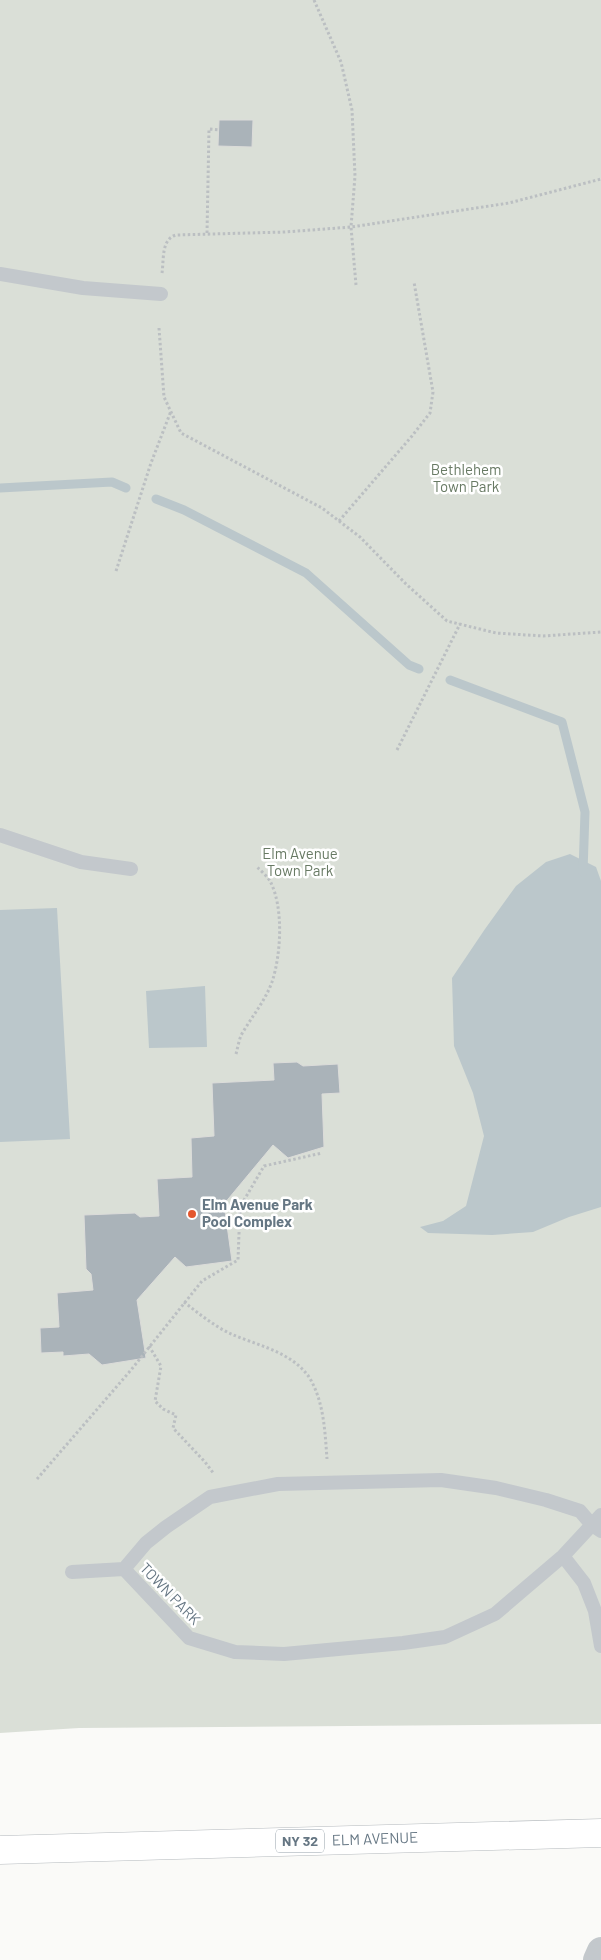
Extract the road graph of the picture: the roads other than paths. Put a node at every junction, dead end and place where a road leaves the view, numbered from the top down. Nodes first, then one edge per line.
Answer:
1 (0, 274) edge
2 (161, 287) road end
3 (0, 835) edge
4 (131, 869) dead end
5 (598, 1524) edge
6 (563, 1556) junction
7 (124, 1569) junction
8 (72, 1572) dead end
9 (601, 1646) edge
10 (601, 1833) edge
11 (0, 1850) edge
12 (601, 1951) edge
13 (598, 1960) edge

1 - 2 lane
3 - 4 lane
5 - 6 lane, TOWN PARK
5 - 7 lane, TOWN PARK
6 - 7 lane, TOWN PARK
6 - 9 lane
7 - 8 lane
10 - 11 main road, ELM AVENUE / NY 32
12 - 13 street

